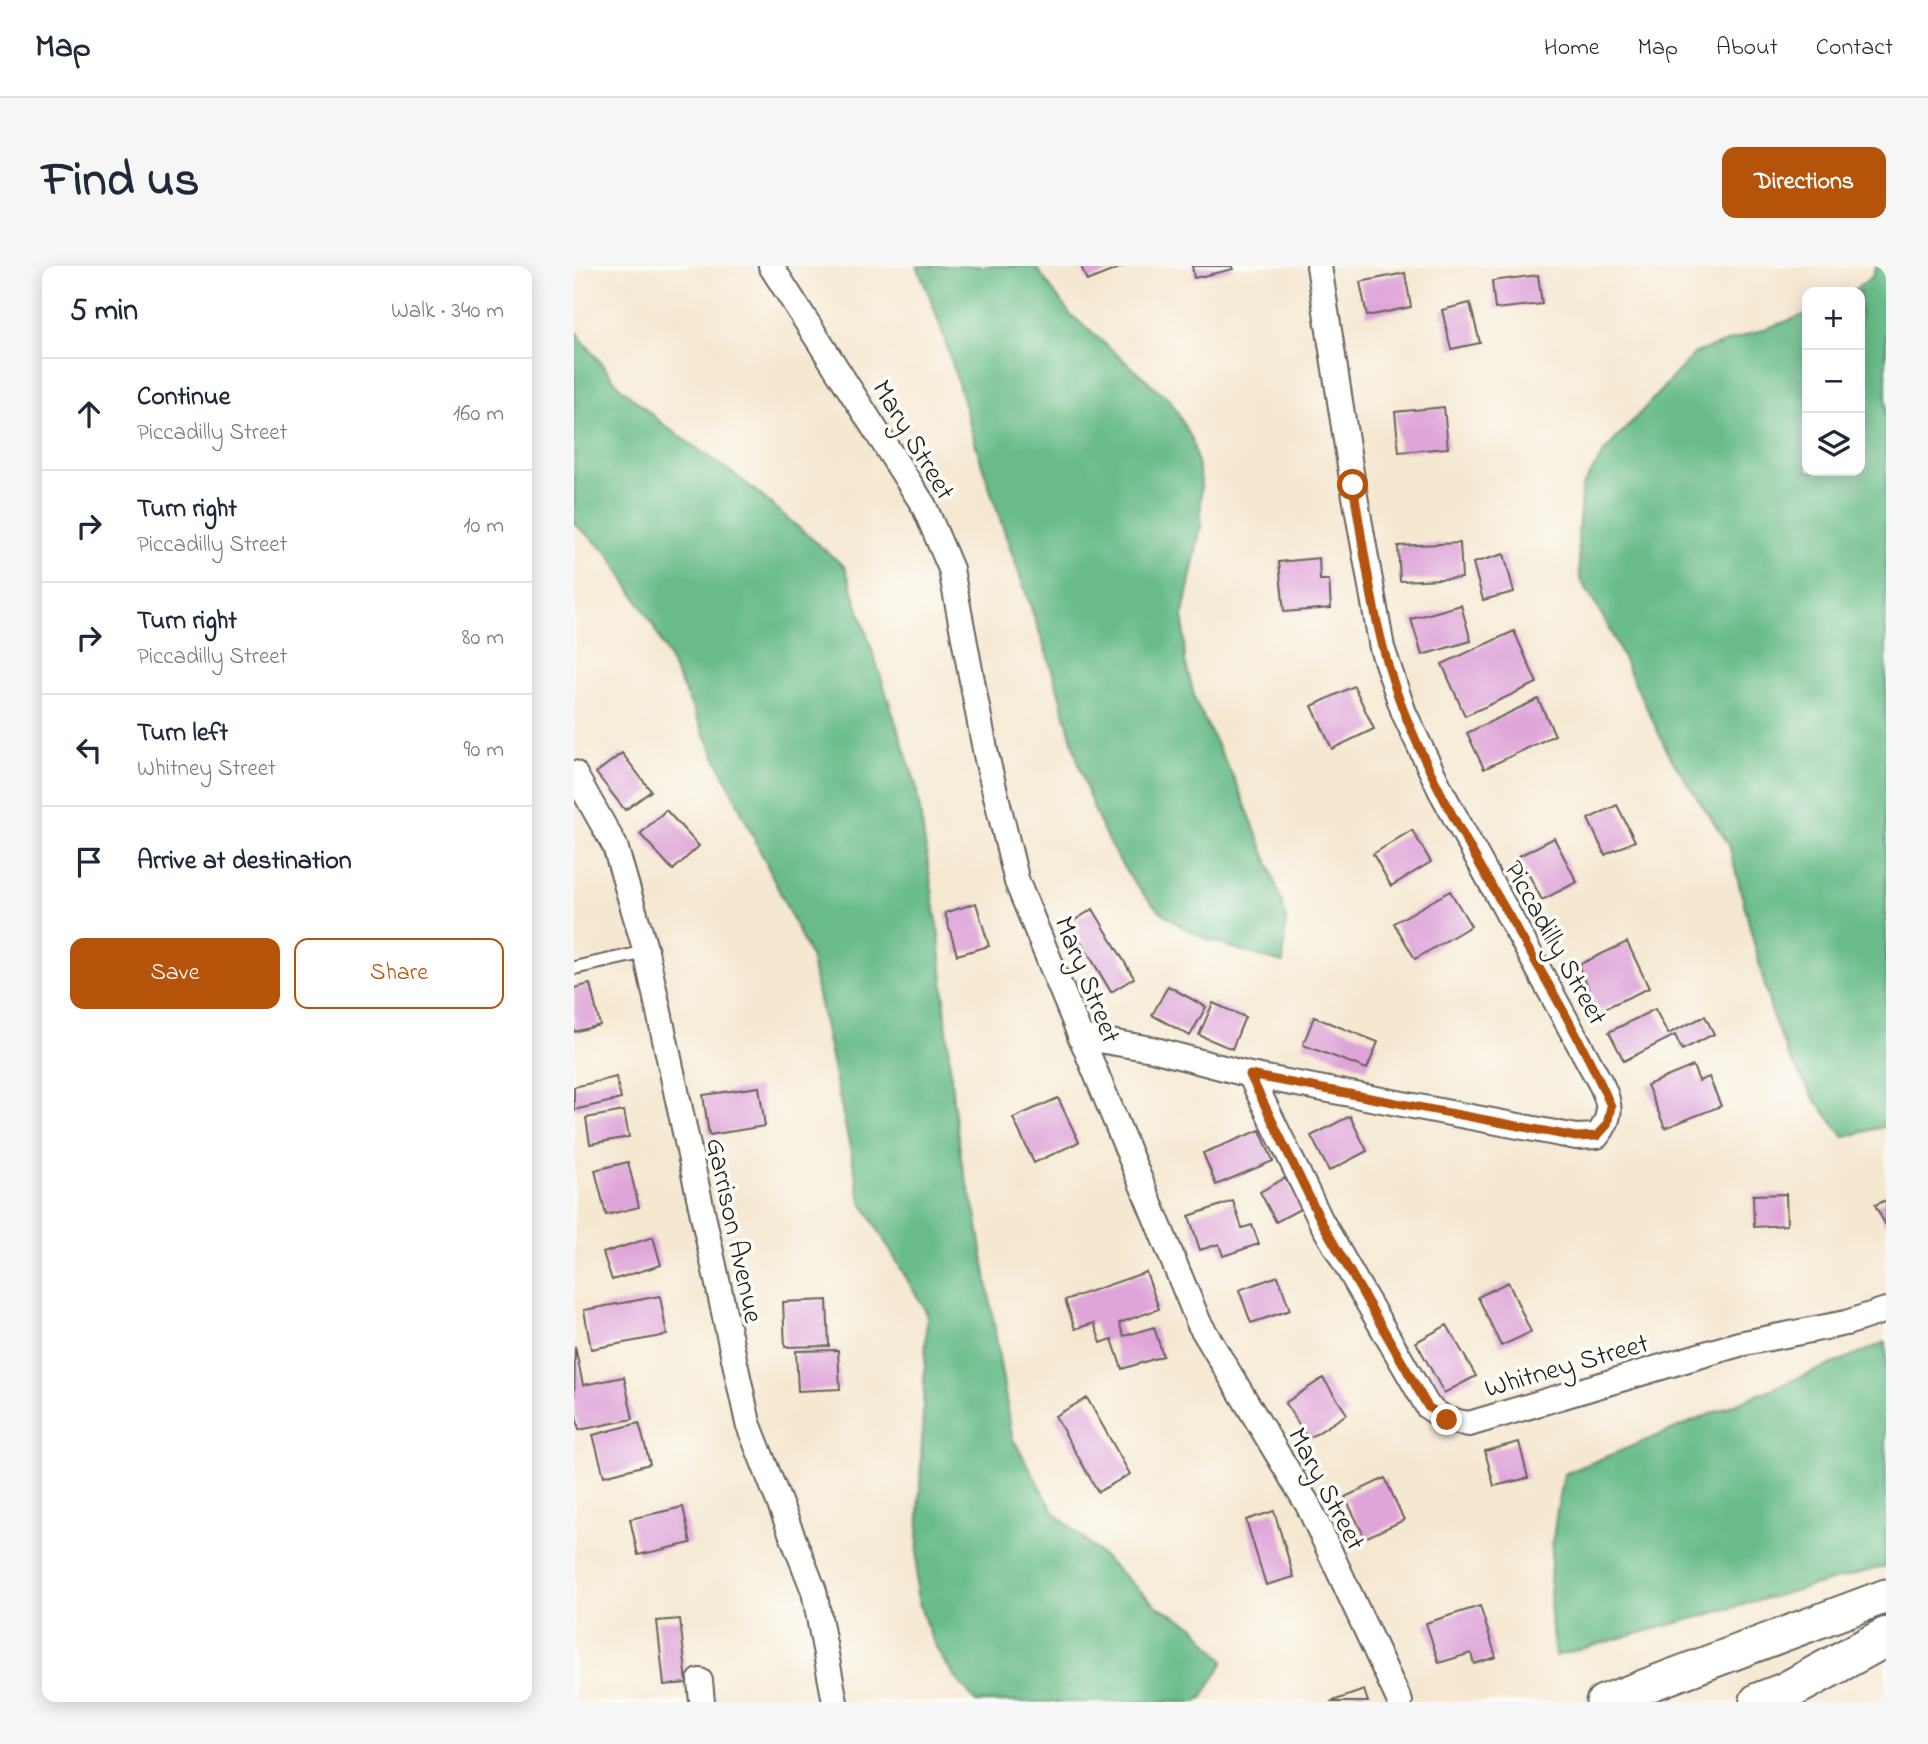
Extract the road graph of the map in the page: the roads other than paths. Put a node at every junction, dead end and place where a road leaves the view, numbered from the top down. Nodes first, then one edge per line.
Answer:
1 (771, 266) edge
2 (1319, 266) edge
3 (574, 773) edge
4 (646, 952) junction
5 (574, 968) edge
6 (1080, 1037) junction
7 (1250, 1075) junction
8 (1886, 1310) edge
9 (1886, 1596) edge
10 (1886, 1637) edge
11 (835, 1702) edge
12 (1399, 1702) edge
13 (1603, 1702) edge
14 (1759, 1702) edge

1 - 6 street, Mary Street
2 - 7 street, Piccadilly Street
3 - 4 street, Garrison Avenue
4 - 5 lane
4 - 11 street, Garrison Avenue
6 - 7 street, Piccadilly Street
6 - 12 street, Mary Street
7 - 8 street, Whitney Street
9 - 13 street
10 - 14 highway

